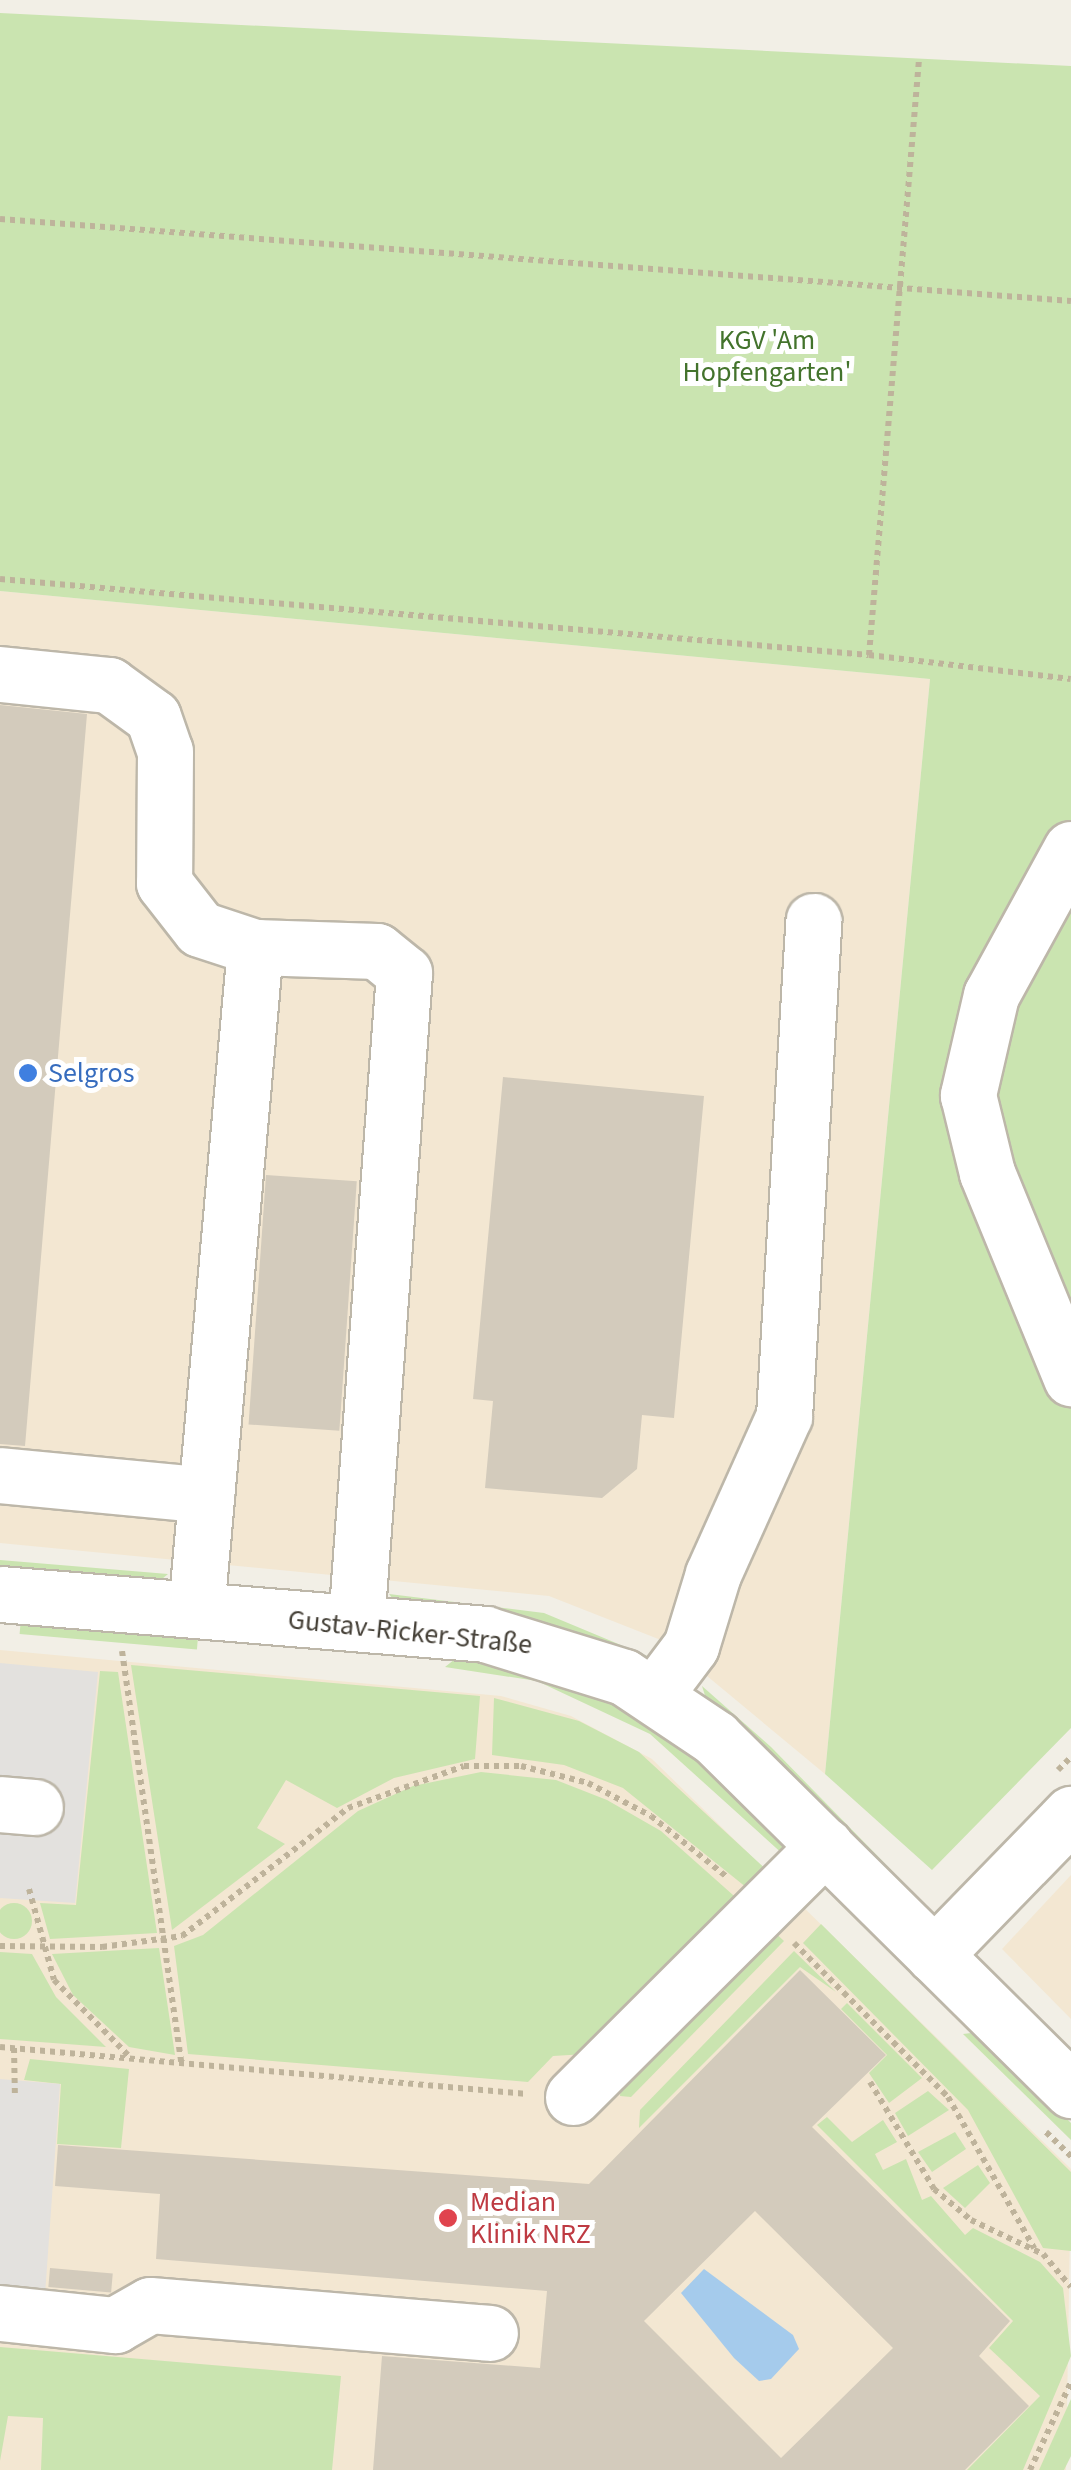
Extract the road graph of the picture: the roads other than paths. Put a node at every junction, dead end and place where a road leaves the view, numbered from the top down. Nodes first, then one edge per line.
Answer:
1 (0, 674) edge
2 (1071, 850) edge
3 (814, 922) dead end
4 (254, 947) junction
5 (1071, 1378) edge
6 (0, 1475) edge
7 (206, 1495) junction
8 (0, 1594) edge
9 (196, 1610) junction
10 (356, 1623) junction
11 (655, 1694) junction
12 (1071, 1814) edge
13 (825, 1846) junction
14 (934, 1955) junction
15 (1071, 2090) edge
16 (573, 2097) road end
17 (0, 2312) edge
18 (490, 2333) dead end

1 - 4 street
2 - 5 street
3 - 11 street
4 - 7 street
4 - 10 street
6 - 7 street
7 - 9 street
8 - 9 street, Gustav-Ricker-Straße
9 - 10 street, Gustav-Ricker-Straße
10 - 11 street, Gustav-Ricker-Straße
11 - 13 street, Gustav-Ricker-Straße
12 - 14 street
13 - 14 street, Gustav-Ricker-Straße
13 - 16 street
14 - 15 street, Gustav-Ricker-Straße
17 - 18 street

